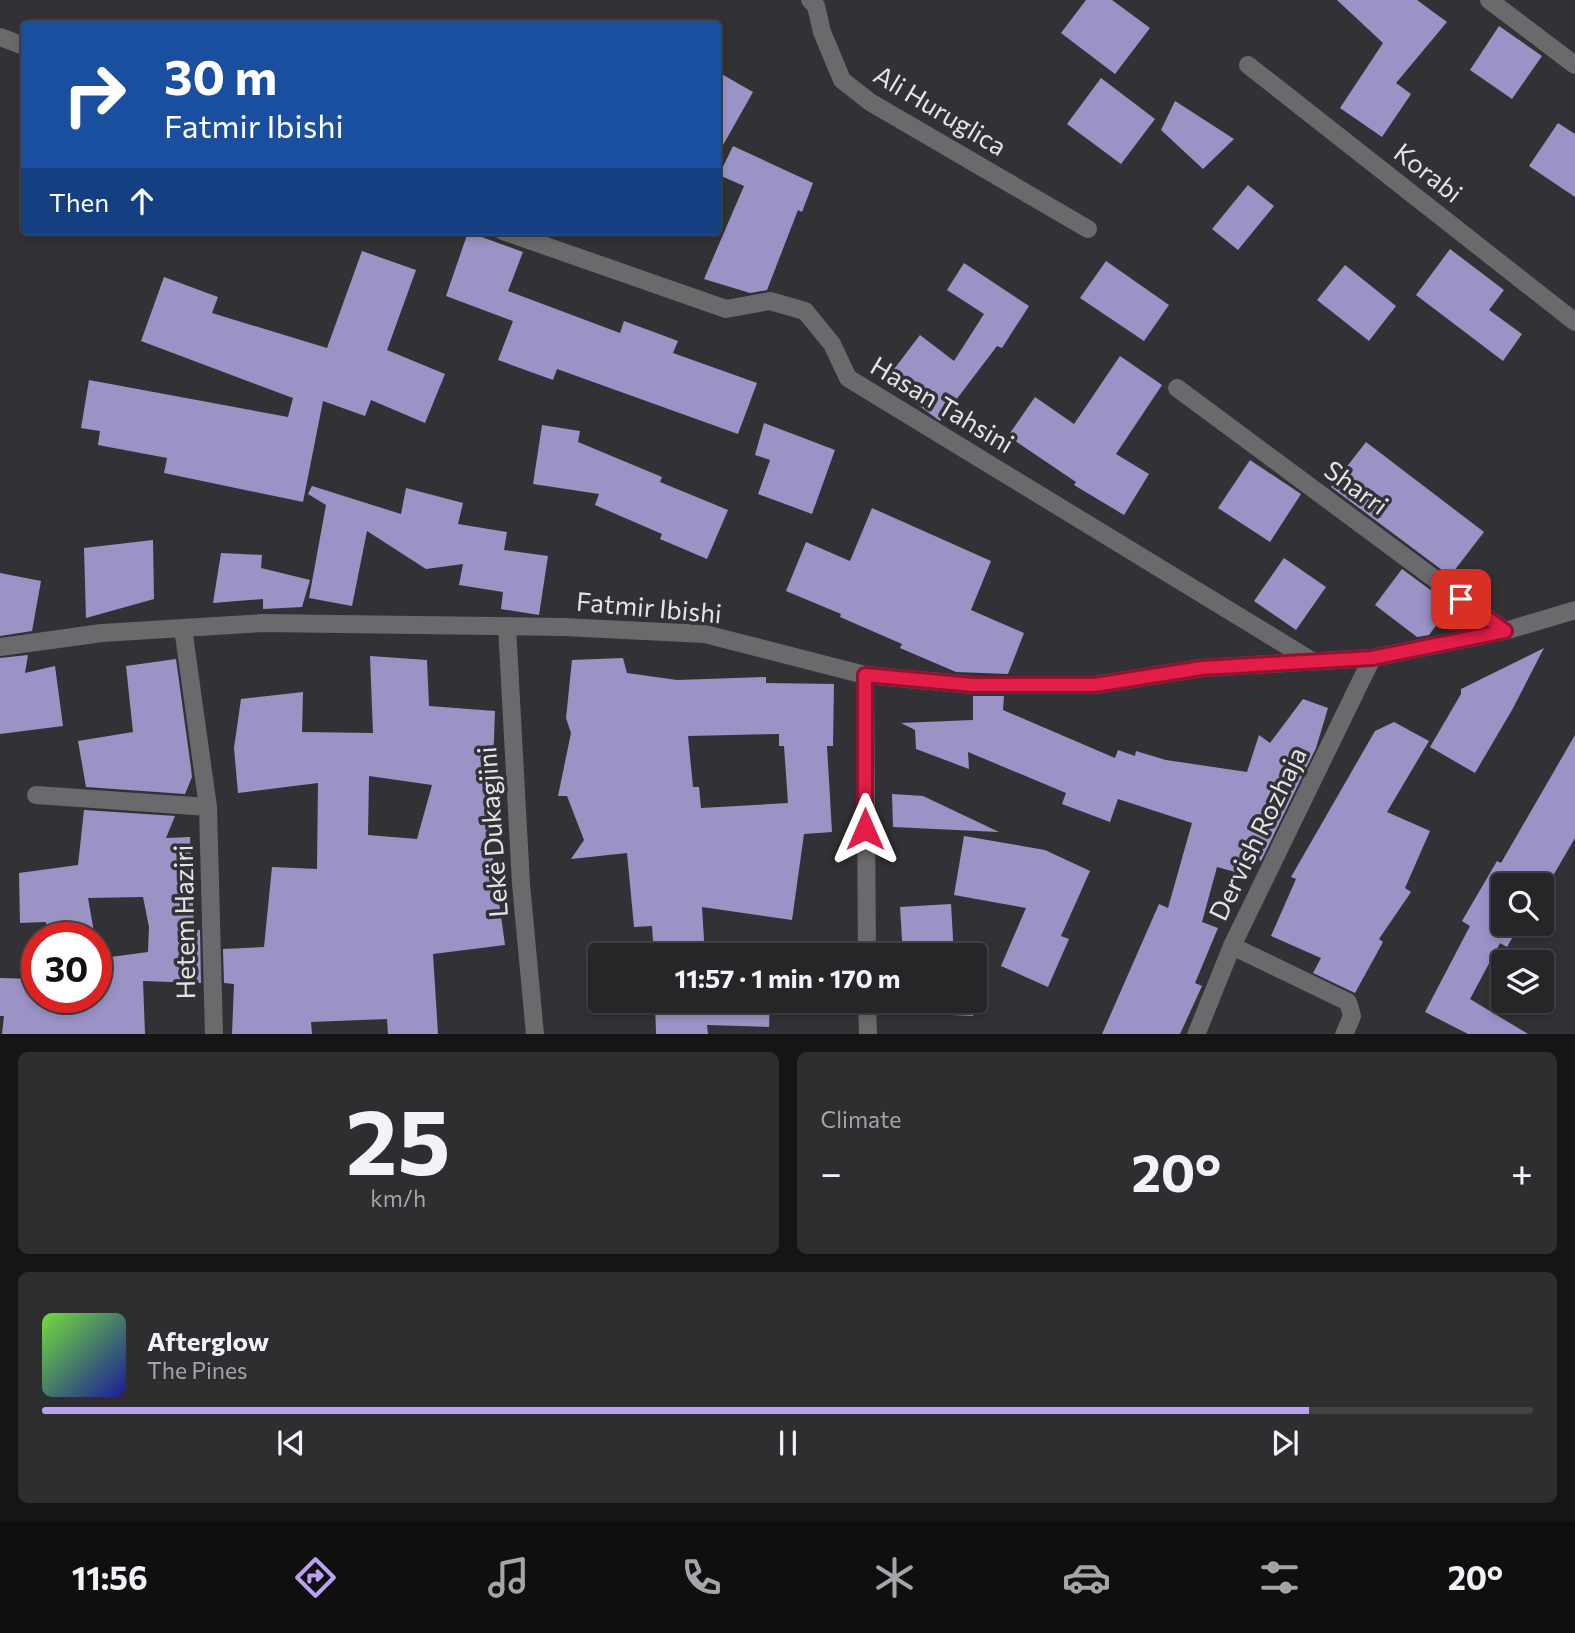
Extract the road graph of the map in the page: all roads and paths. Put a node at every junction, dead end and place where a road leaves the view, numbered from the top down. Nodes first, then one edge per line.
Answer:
1 (810, 0) edge
2 (1489, 0) edge
3 (0, 37) edge
4 (21, 45) edge
5 (1248, 65) dead end
6 (1575, 65) edge
7 (1088, 229) dead end
8 (514, 235) edge
9 (1575, 322) edge
10 (1177, 388) dead end
11 (1575, 610) edge
12 (507, 626) junction
13 (183, 628) junction
14 (1505, 631) junction
15 (0, 647) edge
16 (1372, 658) junction
17 (1312, 661) junction
18 (865, 675) junction
19 (36, 795) dead end
20 (208, 807) junction
21 (867, 943) edge
22 (1232, 946) junction
23 (867, 1013) edge
24 (214, 1034) edge
25 (535, 1034) edge
26 (868, 1034) edge
27 (1196, 1034) edge
28 (1344, 1034) edge

1 - 7 street, Ali Huruglica
2 - 6 street
3 - 4 street
5 - 9 street, Korabi
8 - 17 street, Hasan Tahsini
10 - 14 street, Sharri
11 - 14 street, Fatmir Ibishi
12 - 13 street, Fatmir Ibishi
12 - 18 street, Fatmir Ibishi
12 - 25 street, Lekë Dukagjini
13 - 15 street, Fatmir Ibishi
13 - 20 street, Hetem Haziri
14 - 16 street, Fatmir Ibishi
16 - 17 street, Fatmir Ibishi
16 - 22 street, Dervish Rozhaja
17 - 18 street, Fatmir Ibishi
18 - 21 street
19 - 20 street, Hetem Haziri
20 - 24 street, Hetem Haziri
22 - 27 street, Dervish Rozhaja
22 - 28 street
23 - 26 street

